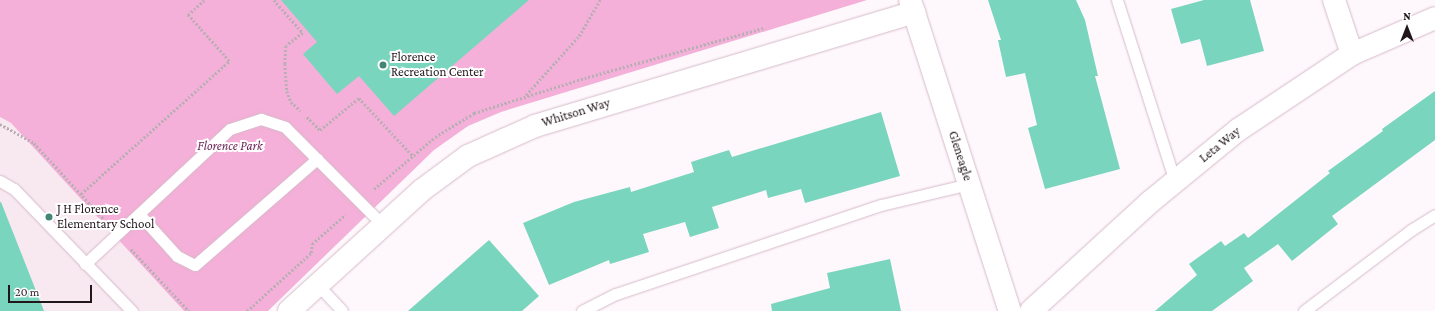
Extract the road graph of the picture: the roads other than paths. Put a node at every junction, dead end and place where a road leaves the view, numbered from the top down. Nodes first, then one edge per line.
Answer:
1 (1117, 0) edge
2 (1334, 0) edge
3 (912, 6) edge
4 (1435, 18) edge
5 (1352, 54) junction
6 (317, 159) junction
7 (0, 181) edge
8 (1174, 182) junction
9 (969, 184) junction
10 (139, 214) junction
11 (1435, 215) edge
12 (383, 225) junction
13 (85, 264) junction
14 (318, 285) junction
15 (132, 311) edge
16 (289, 311) edge
17 (342, 311) edge
18 (582, 311) edge
19 (1010, 311) edge
20 (1031, 311) edge
21 (1304, 311) edge

1 - 8 lane
2 - 5 street
3 - 9 street, Gleneagle
3 - 12 street, Whitson Way
4 - 5 street, Leta Way
5 - 8 street, Leta Way
6 - 10 lane
6 - 10 lane
6 - 12 lane
7 - 13 lane
8 - 20 street, Leta Way
9 - 18 lane
9 - 19 street, Gleneagle
10 - 13 lane
11 - 21 lane
12 - 14 street, Whitson Way
13 - 15 lane
14 - 16 street, Whitson Way
14 - 17 lane

